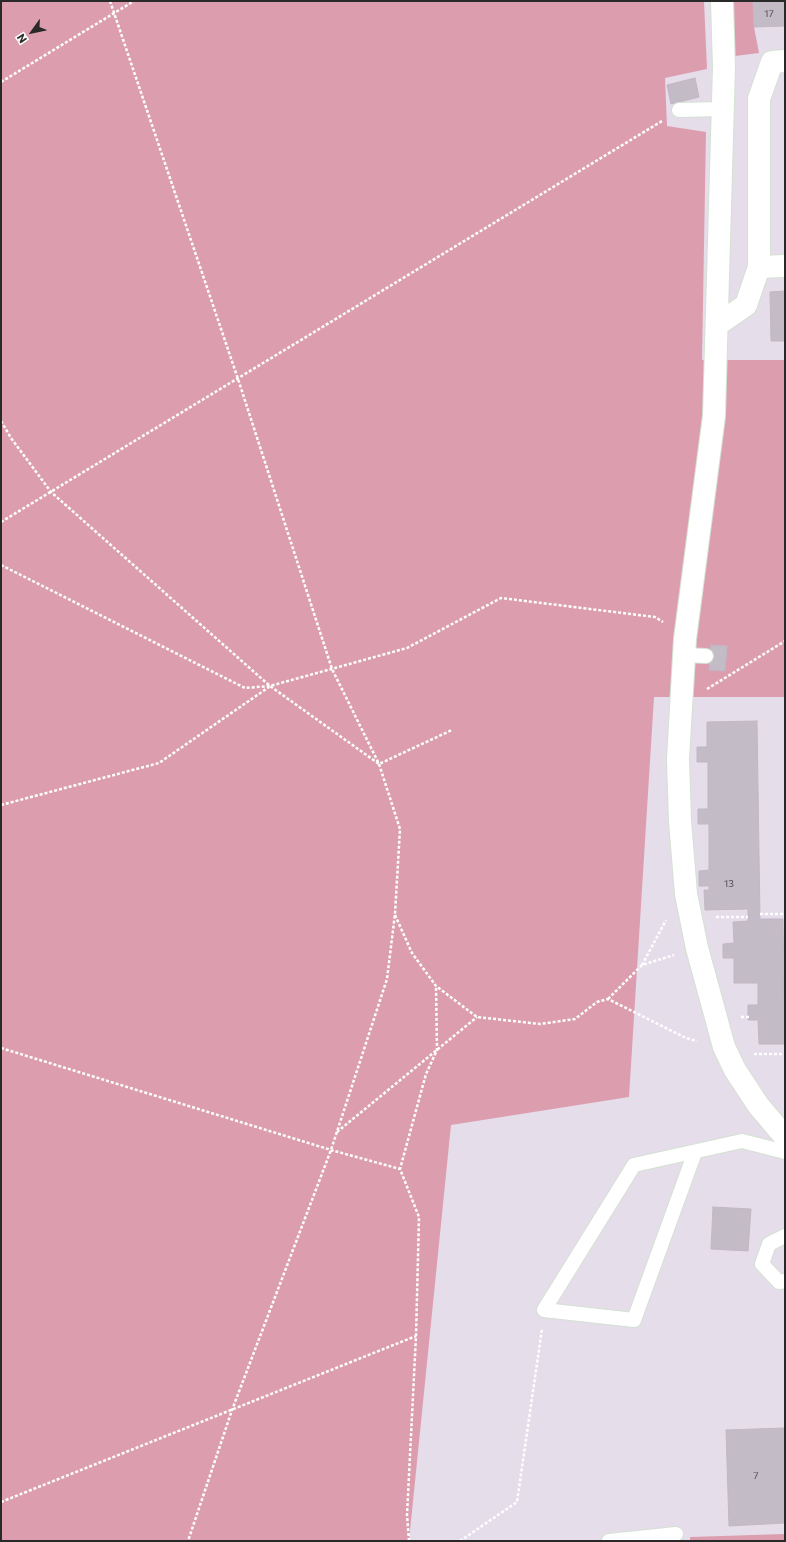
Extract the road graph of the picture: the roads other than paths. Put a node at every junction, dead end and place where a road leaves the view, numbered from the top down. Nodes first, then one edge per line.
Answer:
1 (722, 1) edge
2 (785, 61) edge
3 (723, 109) junction
4 (679, 110) road end
5 (785, 266) edge
6 (759, 267) junction
7 (717, 325) junction
8 (685, 647) junction
9 (706, 656) dead end
10 (785, 1138) edge
11 (696, 1152) junction
12 (785, 1152) edge
13 (785, 1236) edge
14 (785, 1281) edge
15 (676, 1534) dead end
16 (609, 1541) edge

1 - 3 street
2 - 6 street
3 - 4 lane
3 - 7 street
5 - 6 street
6 - 7 street
7 - 8 street
8 - 9 lane
8 - 10 street
11 - 11 lane
11 - 12 lane
13 - 14 lane
15 - 16 lane

